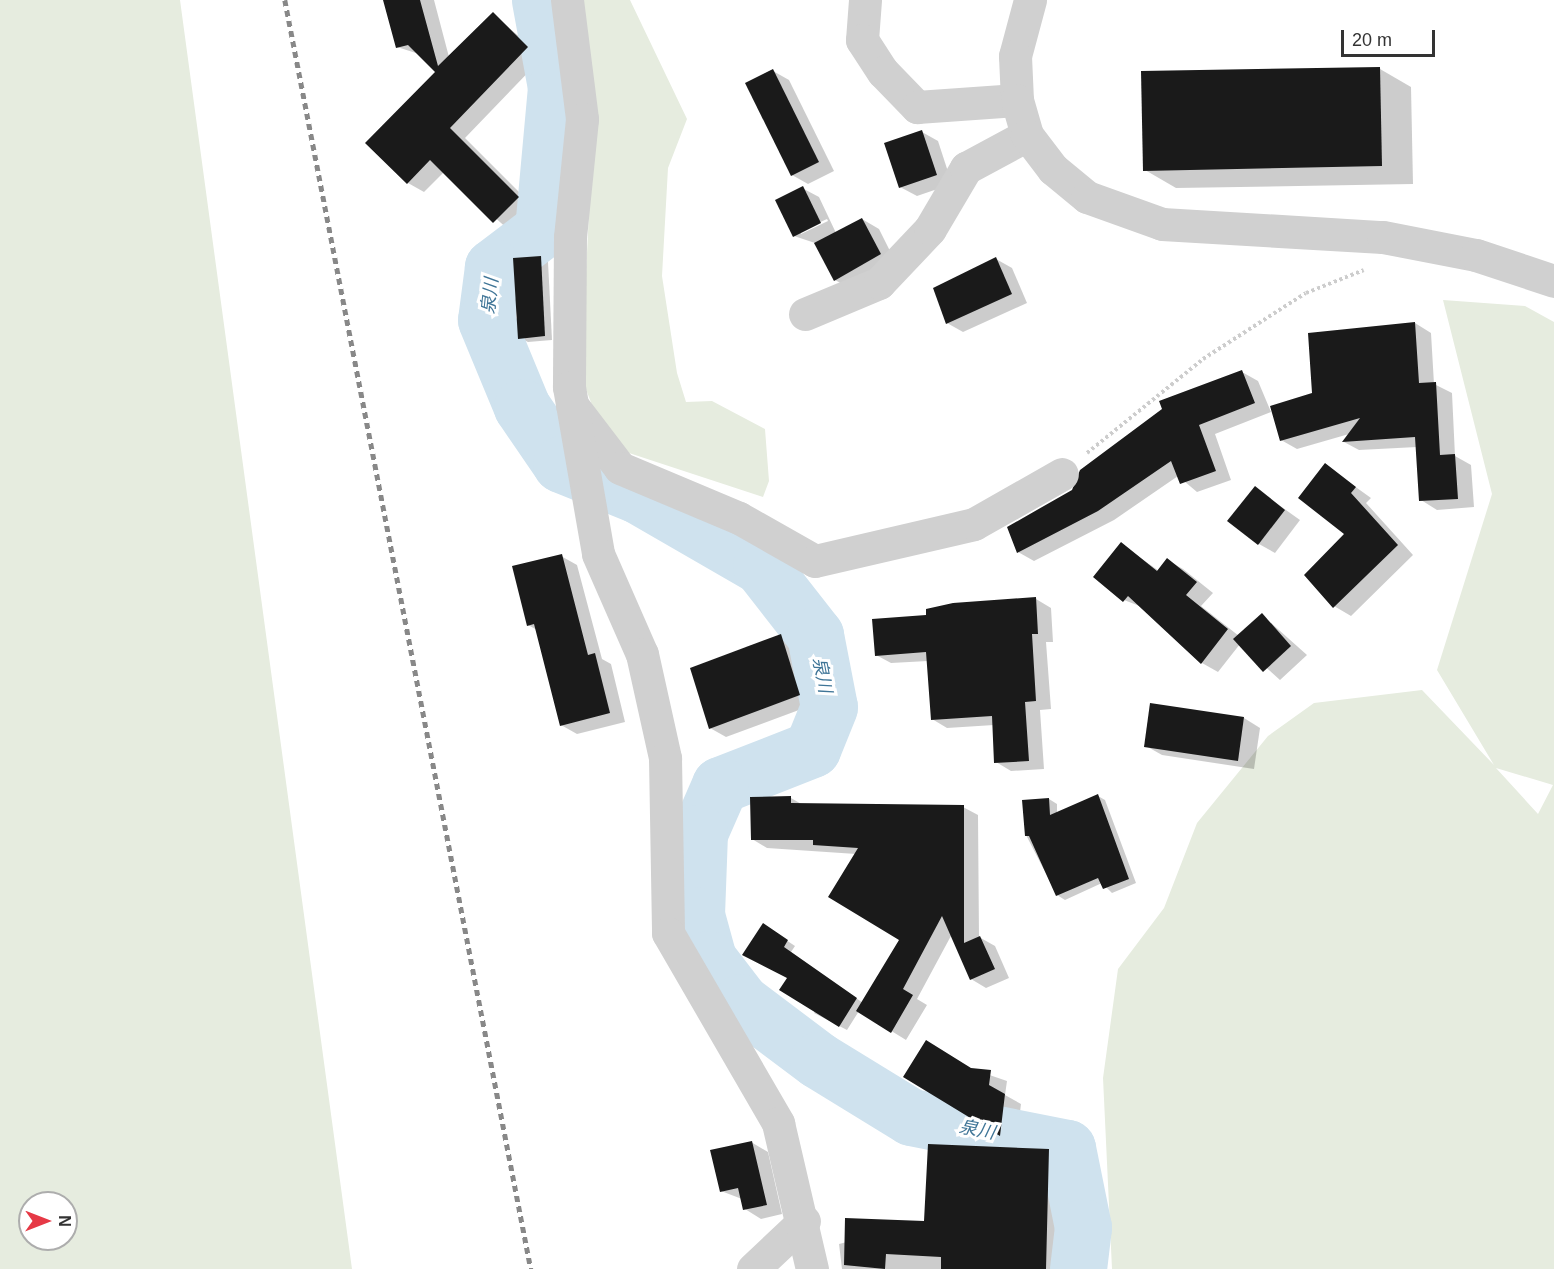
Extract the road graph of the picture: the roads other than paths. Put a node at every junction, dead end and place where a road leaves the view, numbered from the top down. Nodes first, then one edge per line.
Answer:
1 (567, 0) edge
2 (865, 0) edge
3 (1030, 0) edge
4 (1017, 99) junction
5 (1027, 135) junction
6 (1554, 282) edge
7 (805, 314) dead end
8 (572, 405) junction
9 (1062, 474) road end
10 (804, 1221) junction
11 (753, 1269) edge
12 (812, 1269) edge

1 - 8 street
2 - 4 street
3 - 4 street
4 - 5 street
5 - 6 street
5 - 7 street
8 - 9 street
8 - 10 street
10 - 11 street
10 - 12 street

